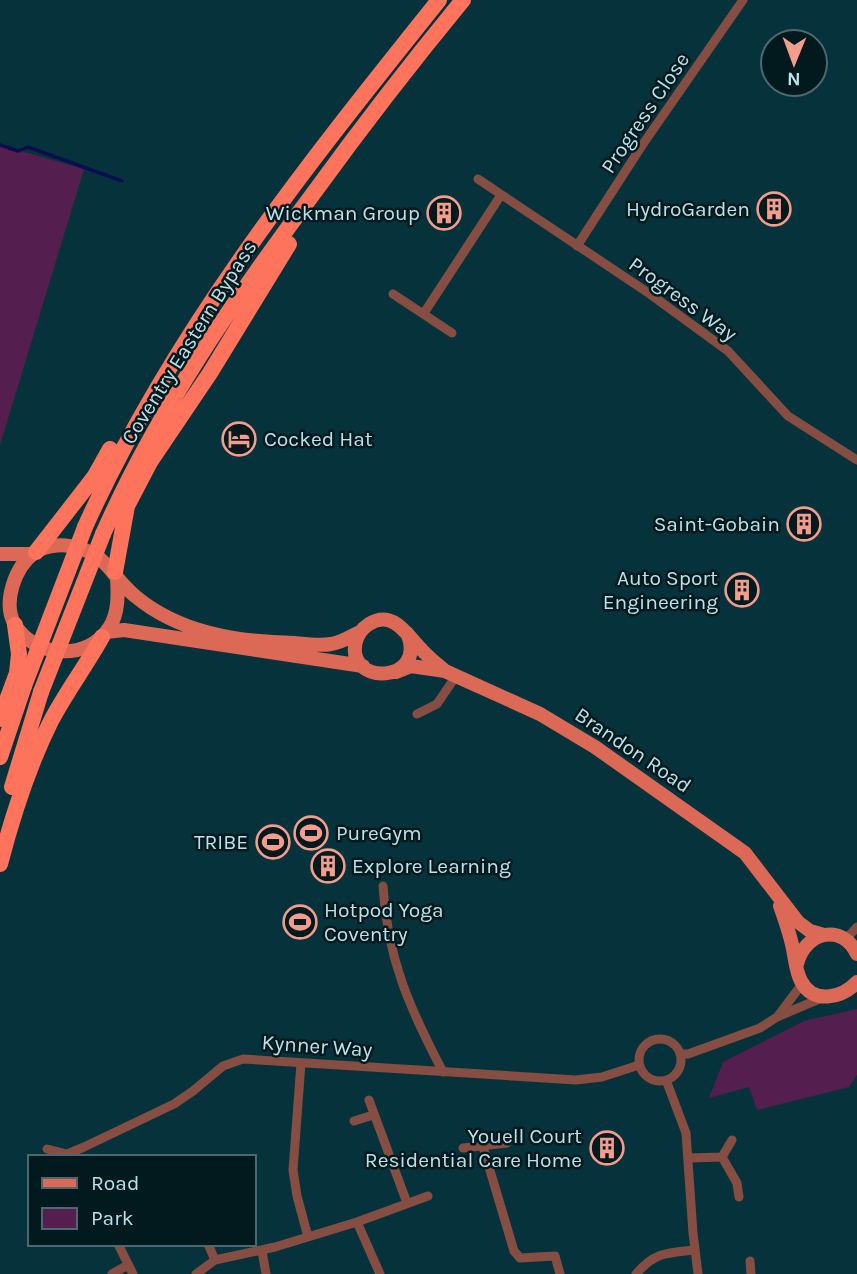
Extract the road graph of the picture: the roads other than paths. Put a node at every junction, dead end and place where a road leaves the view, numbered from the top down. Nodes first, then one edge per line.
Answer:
1 (439, 0) edge
2 (463, 0) edge
3 (743, 0) edge
4 (420, 52) junction
5 (383, 70) junction
6 (478, 179) dead end
7 (501, 195) junction
8 (577, 246) junction
9 (394, 294) dead end
10 (424, 313) junction
11 (453, 333) dead end
12 (857, 460) edge
13 (34, 553) junction
14 (0, 554) edge
15 (116, 575) junction
16 (0, 608) edge
17 (14, 624) junction
18 (360, 632) junction
19 (407, 633) junction
20 (104, 634) junction
21 (363, 666) junction
22 (396, 671) junction
23 (450, 674) junction
24 (417, 714) dead end
25 (0, 719) edge
26 (0, 757) edge
27 (0, 828) edge
28 (0, 864) edge
29 (383, 886) dead end
30 (775, 895) junction
31 (857, 928) edge
32 (824, 935) junction
33 (845, 940) junction
34 (857, 954) edge
35 (796, 965) junction
36 (802, 984) junction
37 (854, 988) edge
38 (824, 997) junction
39 (777, 1017) junction
40 (680, 1054) junction
41 (301, 1063) junction
42 (639, 1065) junction
43 (443, 1072) junction
44 (666, 1080) junction
45 (369, 1100) dead end
46 (373, 1115) junction
47 (354, 1121) dead end
48 (732, 1140) dead end
49 (507, 1143) dead end
50 (483, 1147) junction
51 (463, 1148) dead end
52 (47, 1149) dead end
53 (722, 1157) junction
54 (690, 1158) junction
55 (428, 1196) dead end
56 (739, 1197) dead end
57 (407, 1203) junction
58 (357, 1222) junction
59 (308, 1237) junction
60 (119, 1246) edge
61 (209, 1246) edge
62 (695, 1250) junction
63 (262, 1251) junction
64 (215, 1260) junction
65 (750, 1261) dead end
66 (128, 1265) junction
67 (112, 1274) edge
68 (134, 1274) edge
69 (196, 1274) edge
70 (266, 1274) edge
71 (380, 1274) edge
72 (560, 1274) edge
73 (636, 1274) edge
74 (698, 1274) edge
75 (751, 1274) edge

1 - 5 highway, Coventry Eastern Bypass
2 - 4 highway, Coventry Eastern Bypass
3 - 8 street, Progress Close
4 - 15 highway
4 - 27 highway, Coventry Eastern Bypass, bridge
5 - 13 highway
5 - 26 highway, Coventry Eastern Bypass, bridge
6 - 7 street, Progress Way
7 - 8 street, Progress Way
7 - 10 street
8 - 12 street, Progress Way
9 - 10 street
10 - 11 street
13 - 14 main road
13 - 15 main road
13 - 17 main road
15 - 18 main road
15 - 20 main road
16 - 17 main road
17 - 20 main road
17 - 25 highway
18 - 19 main road
18 - 21 main road
19 - 22 main road
19 - 23 main road, Brandon Road
20 - 21 main road
20 - 28 highway
21 - 22 main road
22 - 23 main road, Brandon Road
23 - 24 street
23 - 30 main road, Brandon Road
29 - 43 street
30 - 32 main road, Brandon Road
30 - 35 main road, Brandon Road
31 - 33 street
32 - 33 main road, Brandon Road
32 - 35 main road
33 - 34 main road
35 - 36 main road, Brandon Road
36 - 38 main road
36 - 39 street
37 - 38 main road
38 - 39 street
39 - 40 street
40 - 42 street
40 - 44 street
41 - 43 street, Kynner Way
41 - 52 street, Kynner Way
41 - 59 street
42 - 43 street, Kynner Way
42 - 44 street
44 - 54 street
45 - 46 street
46 - 47 street
46 - 57 street
48 - 53 street
49 - 50 street
50 - 51 street
50 - 72 street
53 - 54 street
53 - 56 street
54 - 62 street
55 - 57 street
57 - 58 street
58 - 59 street
58 - 71 street
59 - 63 street
60 - 66 street
61 - 64 street
62 - 73 street
62 - 74 street
63 - 64 street
63 - 70 street
64 - 69 street
65 - 75 street
66 - 67 street
66 - 68 street

